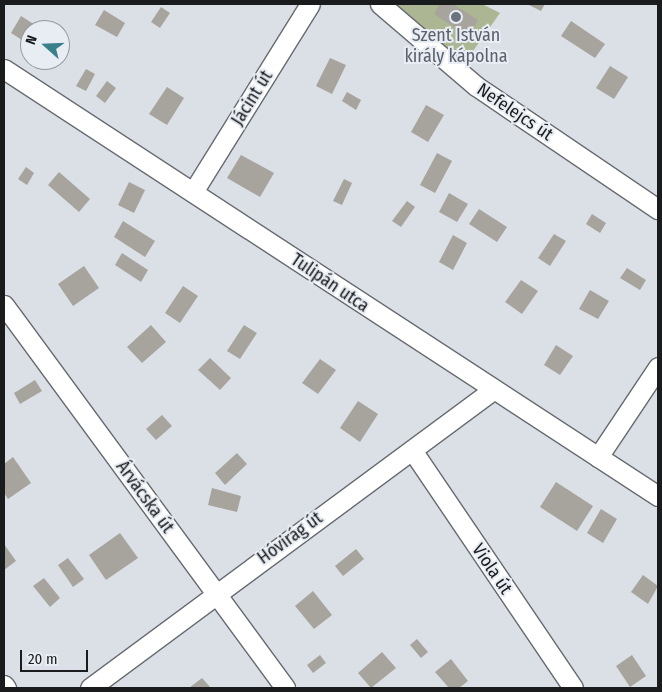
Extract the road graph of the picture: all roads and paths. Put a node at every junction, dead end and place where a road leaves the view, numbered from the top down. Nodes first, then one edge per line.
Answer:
1 (310, 4) edge
2 (380, 4) edge
3 (4, 69) edge
4 (193, 192) junction
5 (658, 209) edge
6 (4, 305) edge
7 (658, 367) edge
8 (492, 391) junction
9 (412, 450) junction
10 (598, 457) junction
11 (658, 496) edge
12 (215, 592) junction
13 (90, 688) edge
14 (285, 688) edge
15 (573, 688) edge

1 - 4 street, Jácint út
2 - 5 street, Nefelejcs út
3 - 4 street, Tulipán utca
4 - 8 street, Tulipán utca
6 - 12 street, Árvácska út
7 - 10 street
8 - 9 street, Hóvirág út
8 - 10 street, Tulipán utca
9 - 12 street, Hóvirág út
9 - 15 street, Viola út
10 - 11 street, Tulipán utca
12 - 13 street, Hóvirág út
12 - 14 street, Árvácska út

